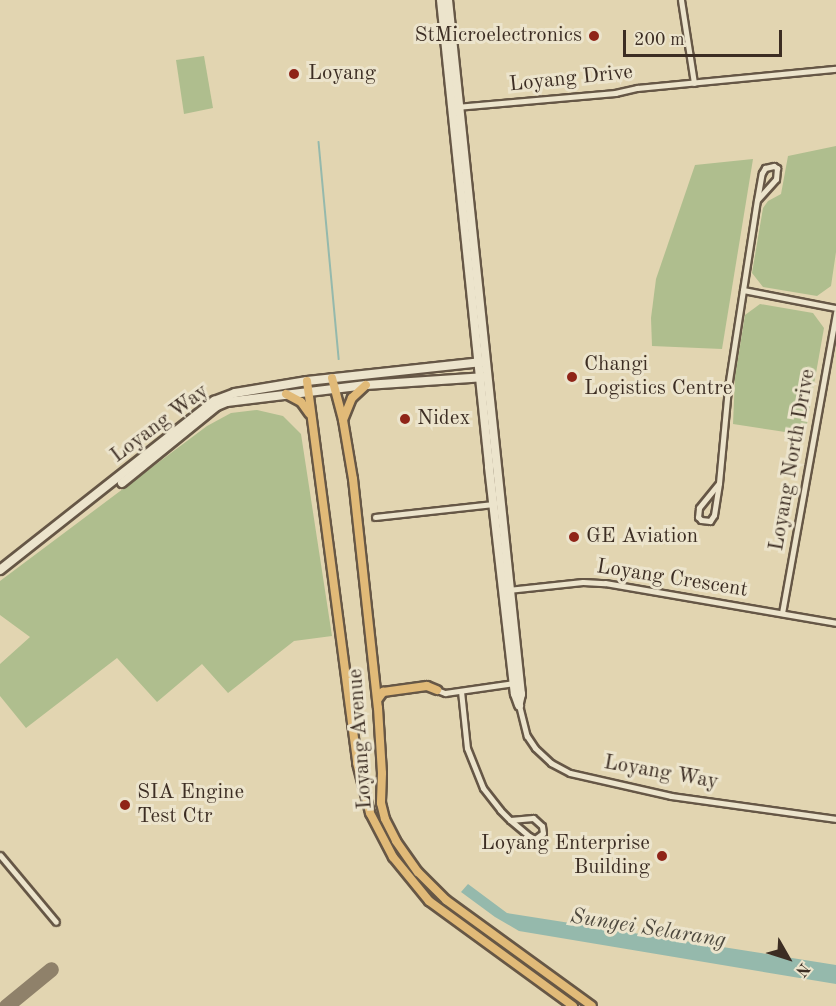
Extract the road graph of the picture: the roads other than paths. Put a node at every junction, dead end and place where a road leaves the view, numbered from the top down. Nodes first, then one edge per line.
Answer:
1 (441, 0) edge
2 (448, 0) edge
3 (681, 0) edge
4 (836, 69) edge
5 (694, 83) junction
6 (456, 107) junction
7 (757, 201) junction
8 (743, 290) junction
9 (836, 310) edge
10 (482, 362) junction
11 (484, 377) junction
12 (332, 378) junction
13 (307, 381) junction
14 (366, 385) junction
15 (334, 389) junction
16 (308, 392) junction
17 (286, 394) junction
18 (311, 419) junction
19 (343, 420) junction
20 (719, 483) junction
21 (497, 501) junction
22 (375, 517) dead end
23 (0, 570) edge
24 (0, 576) edge
25 (506, 590) junction
26 (782, 614) junction
27 (836, 622) edge
28 (516, 680) junction
29 (437, 690) joint
30 (461, 691) junction
31 (378, 699) junction
32 (519, 705) junction
33 (836, 819) edge
34 (510, 820) junction
35 (0, 855) edge
36 (56, 922) dead end
37 (573, 1006) edge
38 (592, 1006) edge

1 - 6 street, Loyang Way
2 - 6 street, Loyang Way
3 - 5 street
4 - 5 street, Loyang Drive
5 - 6 street, Loyang Drive
6 - 10 street, Loyang Way
7 - 7 street
7 - 8 street
8 - 9 street
8 - 20 street
9 - 26 street, Loyang North Drive
10 - 11 street, Loyang Way
10 - 12 street, Loyang Way
11 - 14 street, Loyang Way
11 - 21 street, Loyang Way
12 - 13 street, Loyang Way
12 - 15 main road, Loyang Avenue
13 - 16 main road, Loyang Avenue
13 - 23 street, Loyang Way
14 - 15 street, Loyang Way
14 - 19 main road
15 - 16 street, Loyang Way
15 - 19 main road, Loyang Avenue
16 - 17 street, Loyang Way
16 - 18 main road, Loyang Avenue
17 - 18 main road
17 - 24 street, Loyang Way
18 - 37 main road, Loyang Avenue
19 - 31 main road, Loyang Avenue
20 - 20 street
21 - 22 street
21 - 25 street, Loyang Way
25 - 26 street, Loyang Crescent
25 - 28 street, Loyang Way
26 - 27 street, Loyang Crescent
28 - 30 street
28 - 32 street, Loyang Way
28 - 32 street, Loyang Way
29 - 30 street
29 - 31 main road
30 - 34 street
31 - 38 main road, Loyang Avenue
32 - 33 street, Loyang Way
34 - 34 street
35 - 36 street

